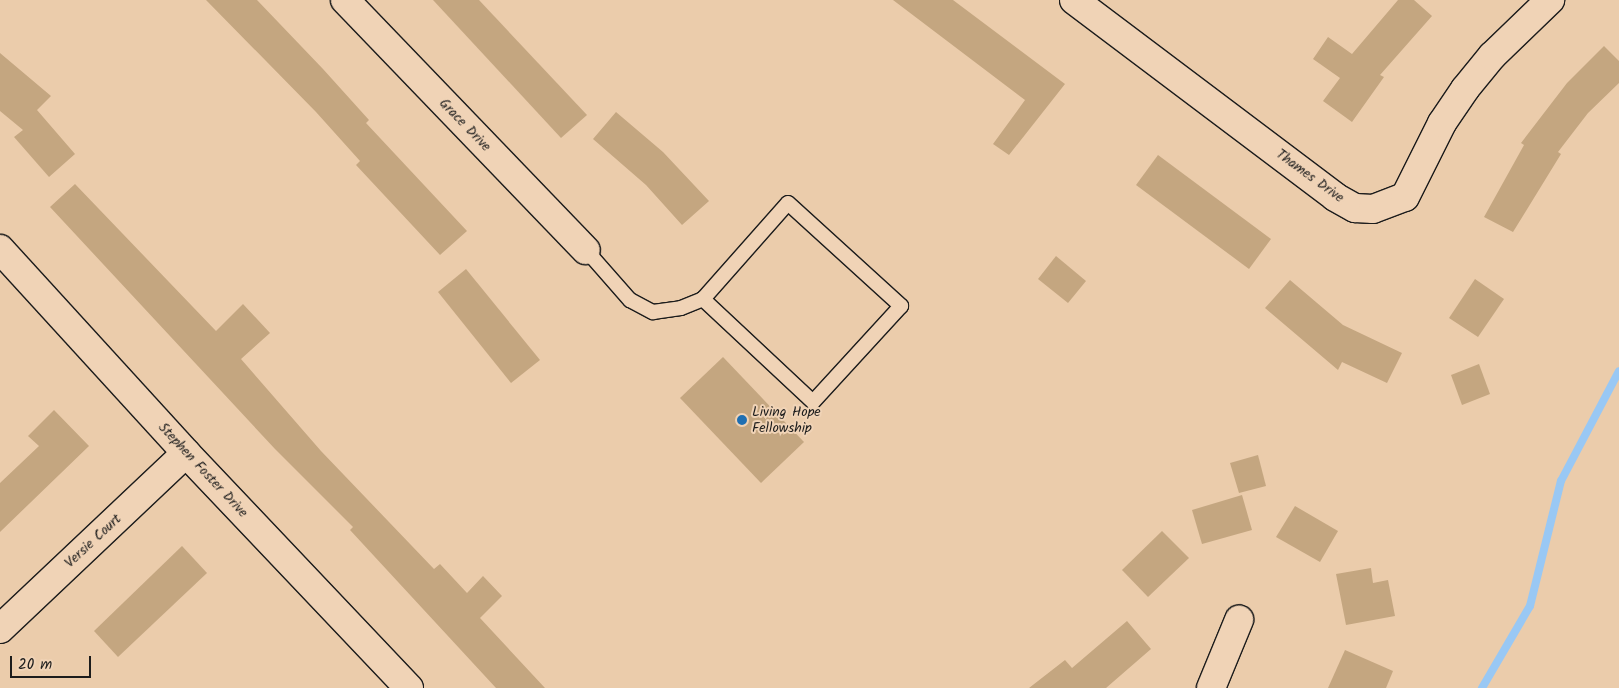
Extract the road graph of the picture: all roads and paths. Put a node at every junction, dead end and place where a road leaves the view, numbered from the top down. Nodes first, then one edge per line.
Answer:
1 (345, 0) edge
2 (1074, 0) edge
3 (1550, 0) edge
4 (0, 249) edge
5 (586, 250) joint
6 (703, 299) junction
7 (186, 453) junction
8 (1239, 620) dead end
9 (0, 629) edge
10 (409, 688) edge
11 (1211, 688) edge

1 - 5 street, Grace Drive
2 - 3 street, Thames Drive
4 - 7 street, Stephen Foster Drive
5 - 6 lane
6 - 6 lane
7 - 9 street, Versie Court
7 - 10 street, Stephen Foster Drive
8 - 11 street

